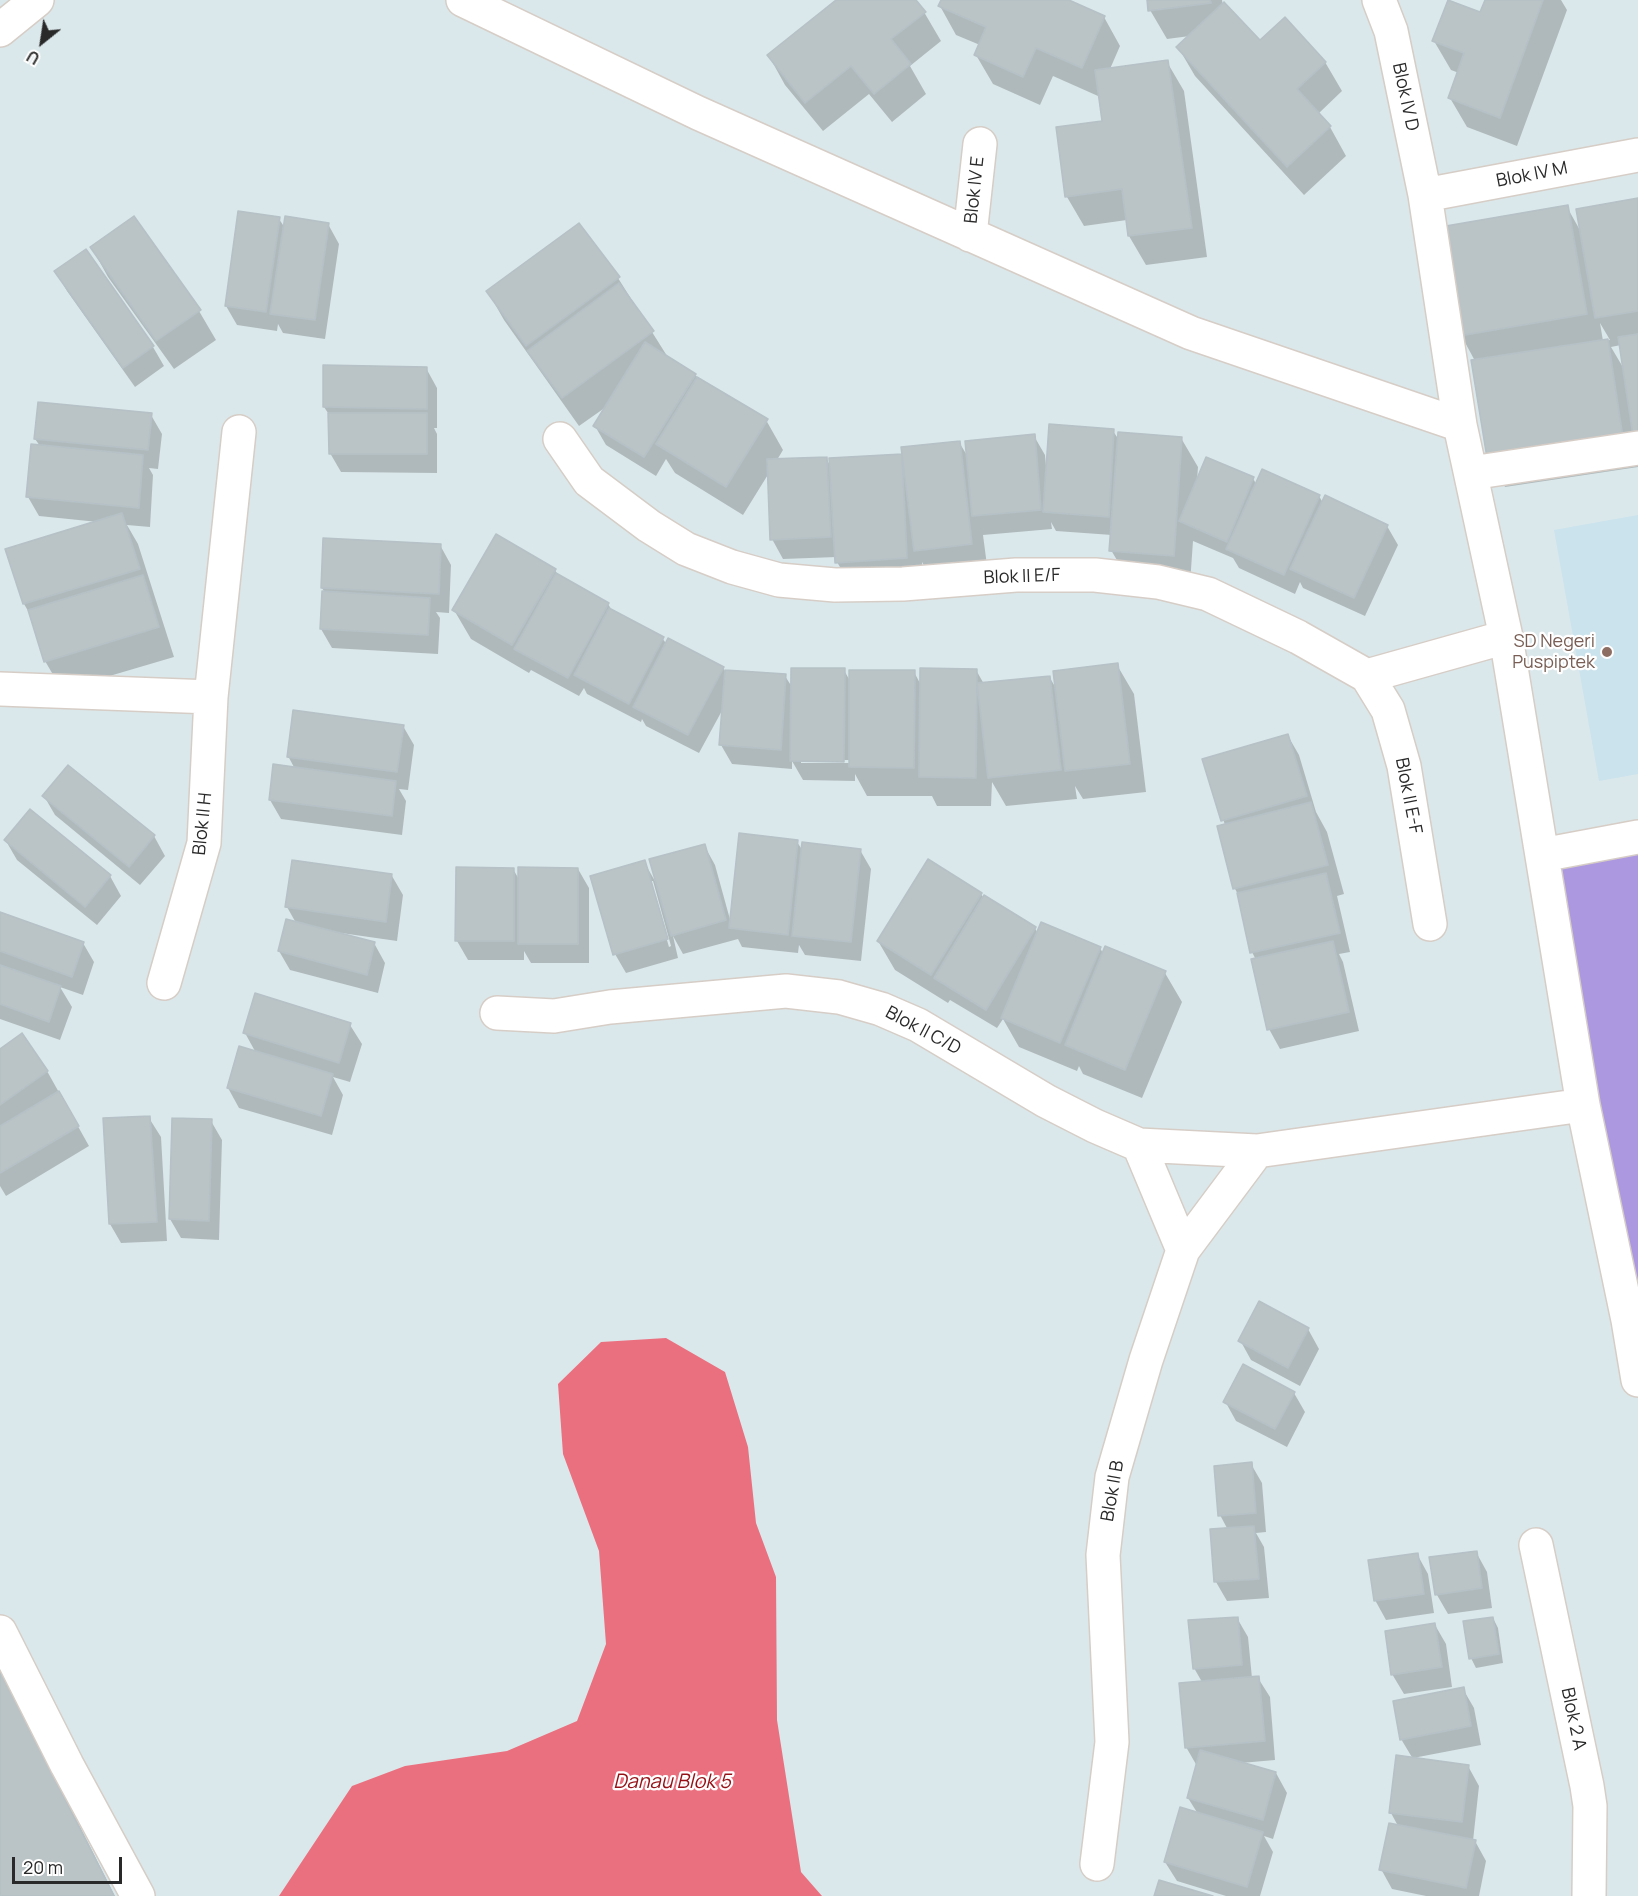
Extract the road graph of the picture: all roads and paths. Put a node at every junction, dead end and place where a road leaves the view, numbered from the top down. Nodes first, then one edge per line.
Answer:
1 (37, 0) edge
2 (463, 0) edge
3 (1379, 0) edge
4 (0, 30) edge
5 (980, 144) dead end
6 (1638, 155) edge
7 (1425, 195) junction
8 (970, 236) junction
9 (1460, 425) junction
10 (239, 432) dead end
11 (560, 439) dead end
12 (1638, 448) edge
13 (1471, 473) junction
14 (1506, 637) junction
15 (1367, 676) junction
16 (0, 689) edge
17 (211, 697) junction
18 (1638, 837) edge
19 (1542, 855) junction
20 (1430, 924) dead end
21 (164, 983) dead end
22 (497, 1013) dead end
23 (1583, 1106) junction
24 (1139, 1145) junction
25 (1257, 1151) junction
26 (1183, 1250) junction
27 (1633, 1319) edge
28 (1638, 1380) edge
29 (1536, 1545) dead end
30 (0, 1632) edge
31 (1097, 1864) dead end
32 (138, 1896) edge
33 (1589, 1896) edge

1 - 4 street
2 - 8 street
3 - 7 street, Blok IV D
5 - 8 street, Blok IV E
6 - 7 street, Blok IV M
7 - 9 street, Blok IV D
8 - 9 street
9 - 13 street, Blok IV D
10 - 17 street, Blok II H
11 - 15 street, Blok II E/F
12 - 13 street
13 - 14 street, Blok IV D
14 - 15 street
14 - 19 street, Blok IV D
15 - 20 street, Blok II E-F
16 - 17 street
17 - 21 street, Blok II H
18 - 19 street
19 - 23 street, Blok IV D
22 - 24 street, Blok II C/D
23 - 25 street, Blok II C/D
23 - 27 street, Blok IV D
24 - 25 street, Blok II C/D
24 - 26 street
25 - 26 street, Blok II B
26 - 31 street, Blok II B
27 - 28 street, Blok IV D
29 - 33 street, Blok 2 A
30 - 32 street

